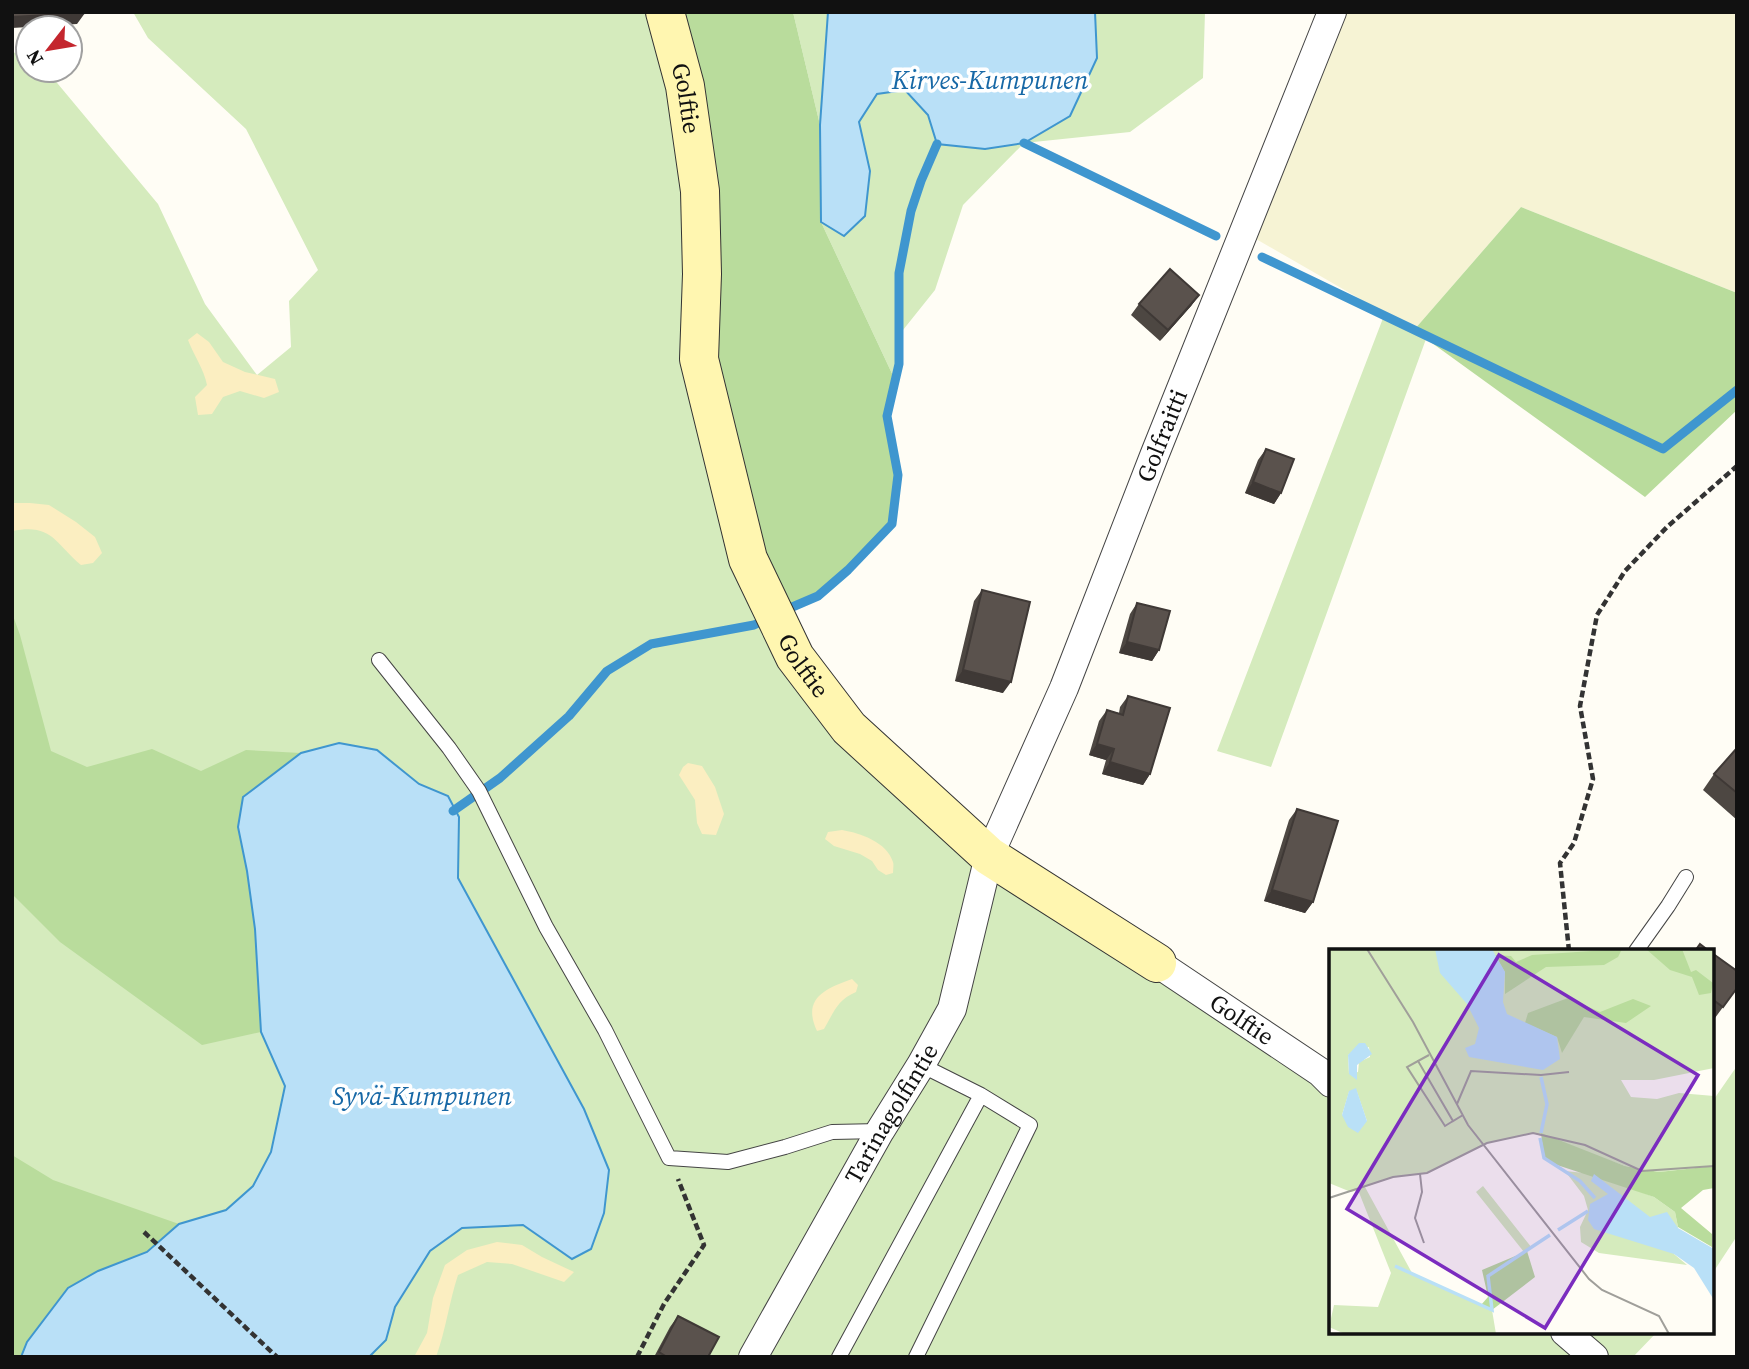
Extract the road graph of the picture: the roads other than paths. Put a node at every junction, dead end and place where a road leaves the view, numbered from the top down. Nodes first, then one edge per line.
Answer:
1 (665, 12) edge
2 (1332, 12) edge
3 (379, 660) dead end
4 (989, 856) junction
5 (1686, 877) dead end
6 (1637, 949) edge
7 (1157, 963) joint
8 (921, 1065) junction
9 (1329, 1081) edge
10 (981, 1096) junction
11 (880, 1131) junction
12 (1567, 1334) edge
13 (753, 1357) edge
14 (839, 1357) edge
15 (916, 1357) edge
16 (1594, 1357) edge

1 - 4 street, Golftie
2 - 4 street, Golfraitti
3 - 11 lane
4 - 7 street, Golftie
4 - 8 street, Tarinagolfintie
5 - 6 lane
7 - 9 street, Golftie
8 - 10 lane
8 - 11 street, Tarinagolfintie
10 - 14 lane
10 - 15 lane
11 - 13 street, Tarinagolfintie
12 - 16 street

